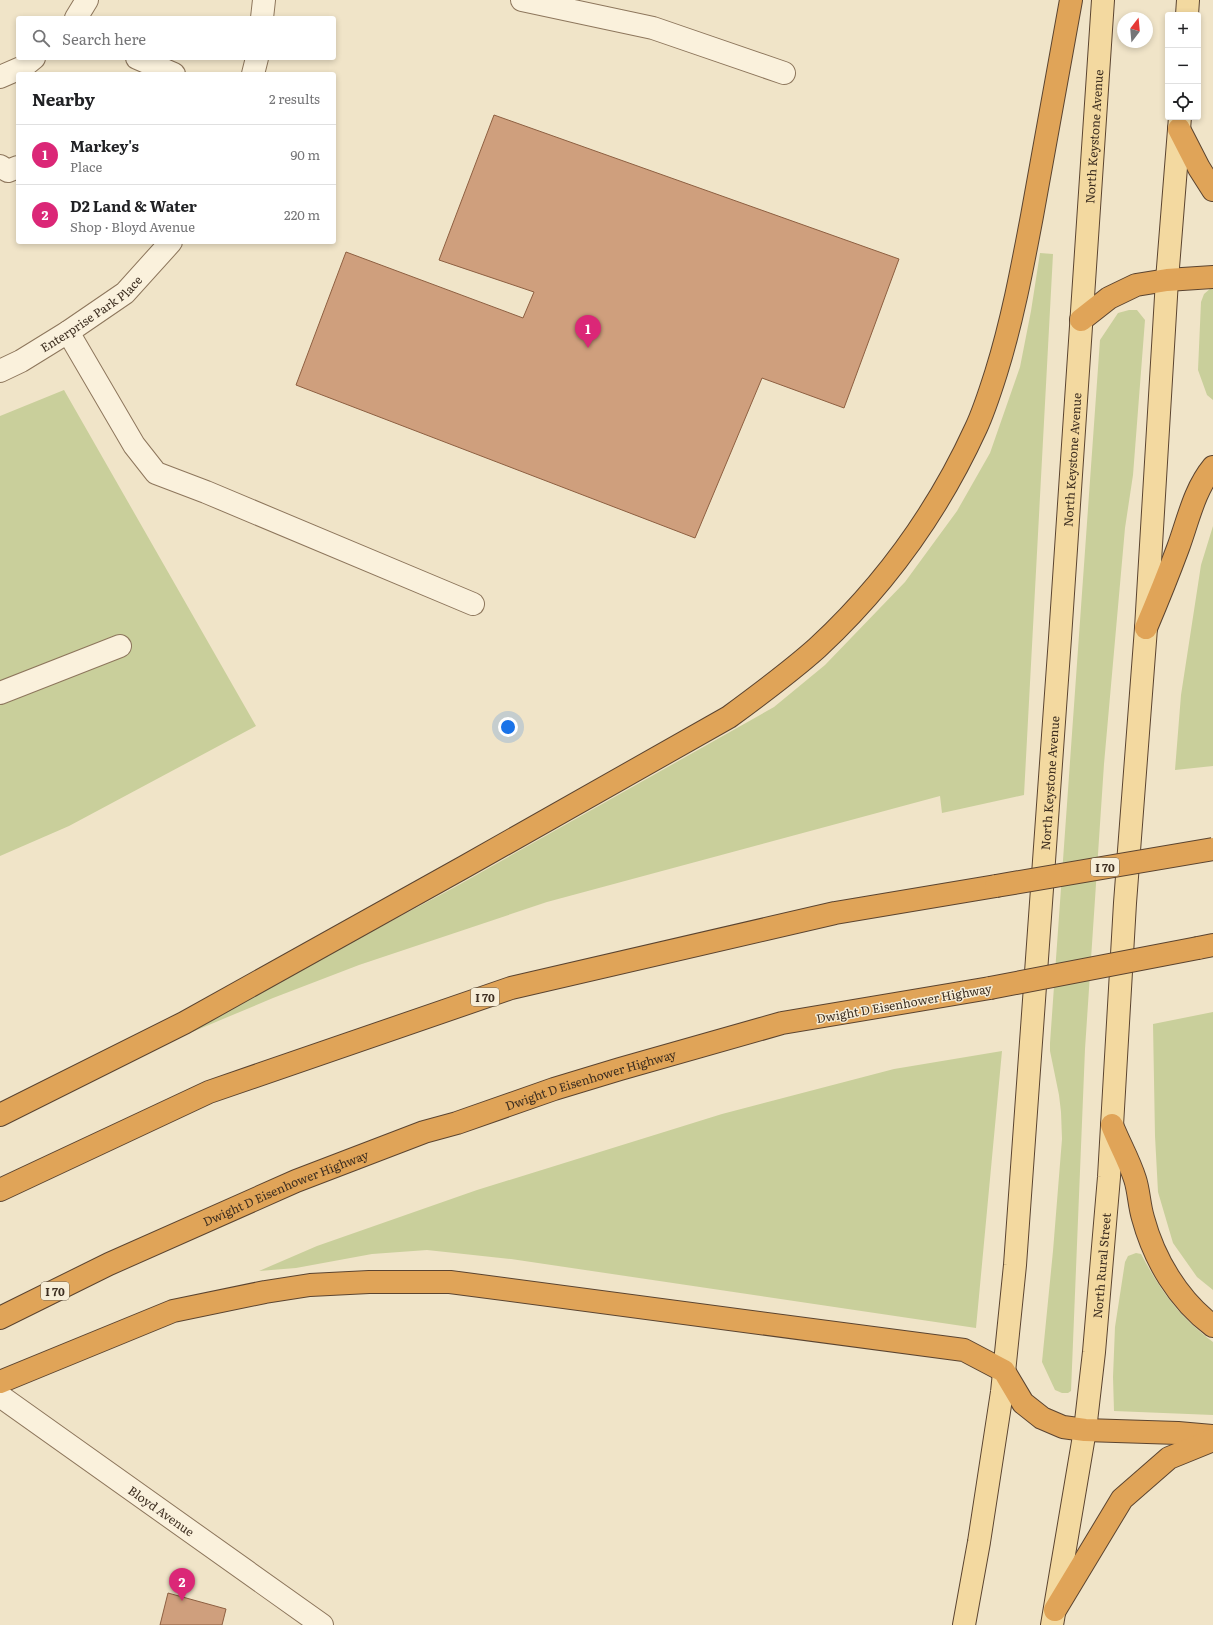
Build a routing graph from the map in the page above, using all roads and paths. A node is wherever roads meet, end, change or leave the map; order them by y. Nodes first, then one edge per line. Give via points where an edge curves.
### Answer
1 (87, 0) edge
2 (264, 0) edge
3 (522, 0) edge
4 (1071, 0) edge
5 (1103, 0) edge
6 (1188, 0) edge
7 (1187, 12) edge
8 (77, 16) edge
9 (262, 16) edge
10 (32, 60) edge
11 (256, 60) edge
12 (140, 65) edge
13 (166, 72) edge
14 (254, 72) edge
15 (784, 73) dead end
16 (0, 77) edge
17 (1179, 123) edge
18 (0, 166) edge
19 (16, 168) edge
20 (1213, 190) edge
21 (169, 244) edge
22 (1213, 276) edge
23 (1167, 280) junction
24 (1081, 320) junction
25 (68, 332) junction
26 (0, 371) edge
27 (1213, 467) edge
28 (473, 604) dead end
29 (1146, 628) junction
30 (120, 646) dead end
31 (0, 692) edge
32 (1213, 849) edge
33 (1208, 948) edge
34 (0, 1114) edge
35 (1112, 1125) junction
36 (0, 1190) edge
37 (0, 1318) edge
38 (1213, 1326) edge
39 (1004, 1371) junction
40 (0, 1382) edge
41 (0, 1396) edge
42 (1085, 1430) junction
43 (1213, 1436) edge
44 (1213, 1440) edge
45 (1053, 1618) edge
46 (322, 1625) edge
47 (964, 1625) edge

1 - 8 street
2 - 9 street
3 - 15 street via 653,28
4 - 34 highway via 1020,283 990,391 977,426 935,506 917,534 856,609 817,648 769,689 729,717 184,1023
5 - 24 main road, North Keystone Avenue
6 - 7 main road
10 - 16 street via 23,67
11 - 14 street
12 - 13 street
17 - 20 highway via 1199,168
17 - 23 main road
18 - 19 street via 8,171
21 - 25 street, Enterprise Park Place via 125,293
22 - 23 highway
23 - 24 highway via 1136,285 1122,291
23 - 29 main road
24 - 39 main road, North Keystone Avenue via 1041,920 1015,1265
25 - 26 street, Enterprise Park Place
25 - 28 street via 134,445 156,473
27 - 29 highway via 1188,515 1178,548
29 - 35 main road, North Rural Street via 1125,903
30 - 31 street
32 - 36 highway, I 70, bridge via 835,913 511,988 209,1092
33 - 37 highway, Dwight D Eisenhower Highway / I 70, bridge via 782,1024 628,1066 424,1132 296,1181 109,1264
35 - 38 highway via 1135,1179 1142,1217 1152,1245 1175,1287 1191,1308
35 - 42 main road, North Rural Street via 1106,1217
39 - 40 highway via 964,1350 450,1282 369,1282 310,1285 174,1311
39 - 42 highway via 1023,1403 1042,1418 1063,1427
39 - 47 main road
41 - 46 street, Bloyd Avenue
42 - 43 highway
42 - 45 main road, North Rural Street
44 - 45 highway via 1169,1458 1122,1499

